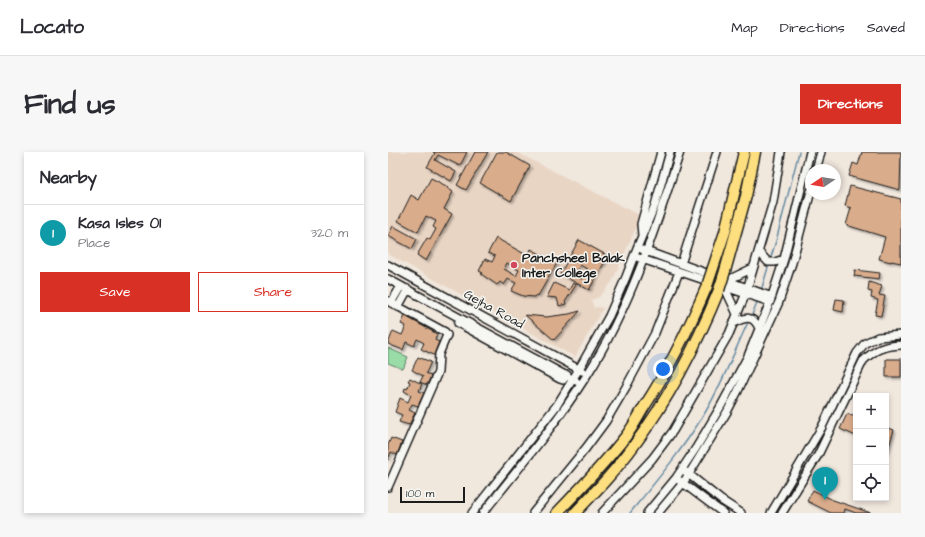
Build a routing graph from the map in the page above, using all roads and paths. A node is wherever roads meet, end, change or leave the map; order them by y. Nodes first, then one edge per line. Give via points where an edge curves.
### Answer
1 (661, 152) edge
2 (670, 152) edge
3 (680, 152) edge
4 (717, 152) edge
5 (744, 152) edge
6 (755, 152) edge
7 (781, 152) edge
8 (810, 152) edge
9 (821, 152) edge
10 (818, 164) edge
11 (809, 200) edge
12 (642, 235) junction
13 (637, 248) junction
14 (646, 251) junction
15 (759, 252) junction
16 (633, 256) junction
17 (784, 259) junction
18 (642, 260) junction
19 (681, 264) junction
20 (388, 265) edge
21 (754, 268) junction
22 (679, 272) junction
23 (388, 279) edge
24 (724, 282) junction
25 (399, 288) junction
26 (746, 290) junction
27 (406, 292) junction
28 (771, 300) junction
29 (392, 303) edge
30 (738, 314) junction
31 (734, 323) junction
32 (759, 328) junction
33 (901, 335) edge
34 (901, 345) edge
35 (579, 370) junction
36 (588, 374) junction
37 (570, 377) junction
38 (582, 384) junction
39 (805, 456) junction
40 (814, 462) junction
41 (682, 469) junction
42 (688, 474) junction
43 (676, 478) junction
44 (683, 483) junction
45 (388, 487) edge
46 (472, 513) edge
47 (483, 513) edge
48 (533, 513) edge
49 (557, 513) edge
50 (575, 513) edge
51 (602, 513) edge
52 (647, 513) edge
53 (658, 513) edge
54 (723, 513) edge
55 (741, 513) edge
56 (771, 513) edge
57 (782, 513) edge

1 - 12 street via 640,224
2 - 12 street via 655,205
3 - 14 street
4 - 19 street
5 - 49 highway, bridge via 725,232 707,286 677,354 627,435
6 - 24 highway
7 - 15 street via 773,202
8 - 17 street
9 - 10 street
11 - 42 street via 780,302 727,412
12 - 13 street
13 - 14 street
13 - 16 street
14 - 18 street
14 - 19 street
15 - 17 street via 768,262
15 - 21 street
16 - 18 street
16 - 35 street via 609,316
17 - 28 street
18 - 22 street
18 - 36 street via 619,318
19 - 24 street
20 - 35 street, Gejha Road
21 - 24 street
21 - 26 street
22 - 24 street
22 - 48 street via 656,333 606,421
23 - 25 street, Gejha Road
24 - 26 street
24 - 30 street
24 - 50 highway via 664,400 635,444
25 - 27 street, Gejha Road
25 - 29 street
26 - 28 street
26 - 30 street
27 - 29 street
27 - 37 street, Gejha Road
28 - 32 street
29 - 45 street via 447,335 439,354 438,372
30 - 31 street
31 - 32 street via 742,318 752,319
31 - 51 street via 673,431 652,459
32 - 41 street via 748,356 721,406
33 - 39 street via 878,337 866,343 857,353 822,427
34 - 40 street via 888,346 872,352 863,361
35 - 36 street, Gejha Road
35 - 37 street
36 - 38 street
37 - 38 street, Gejha Road
37 - 46 street via 557,405
38 - 47 street via 563,413
39 - 40 street
39 - 56 street
40 - 57 street
41 - 42 street
41 - 43 street
42 - 44 street
42 - 55 street
43 - 44 street
43 - 52 street
44 - 53 street
44 - 54 street

